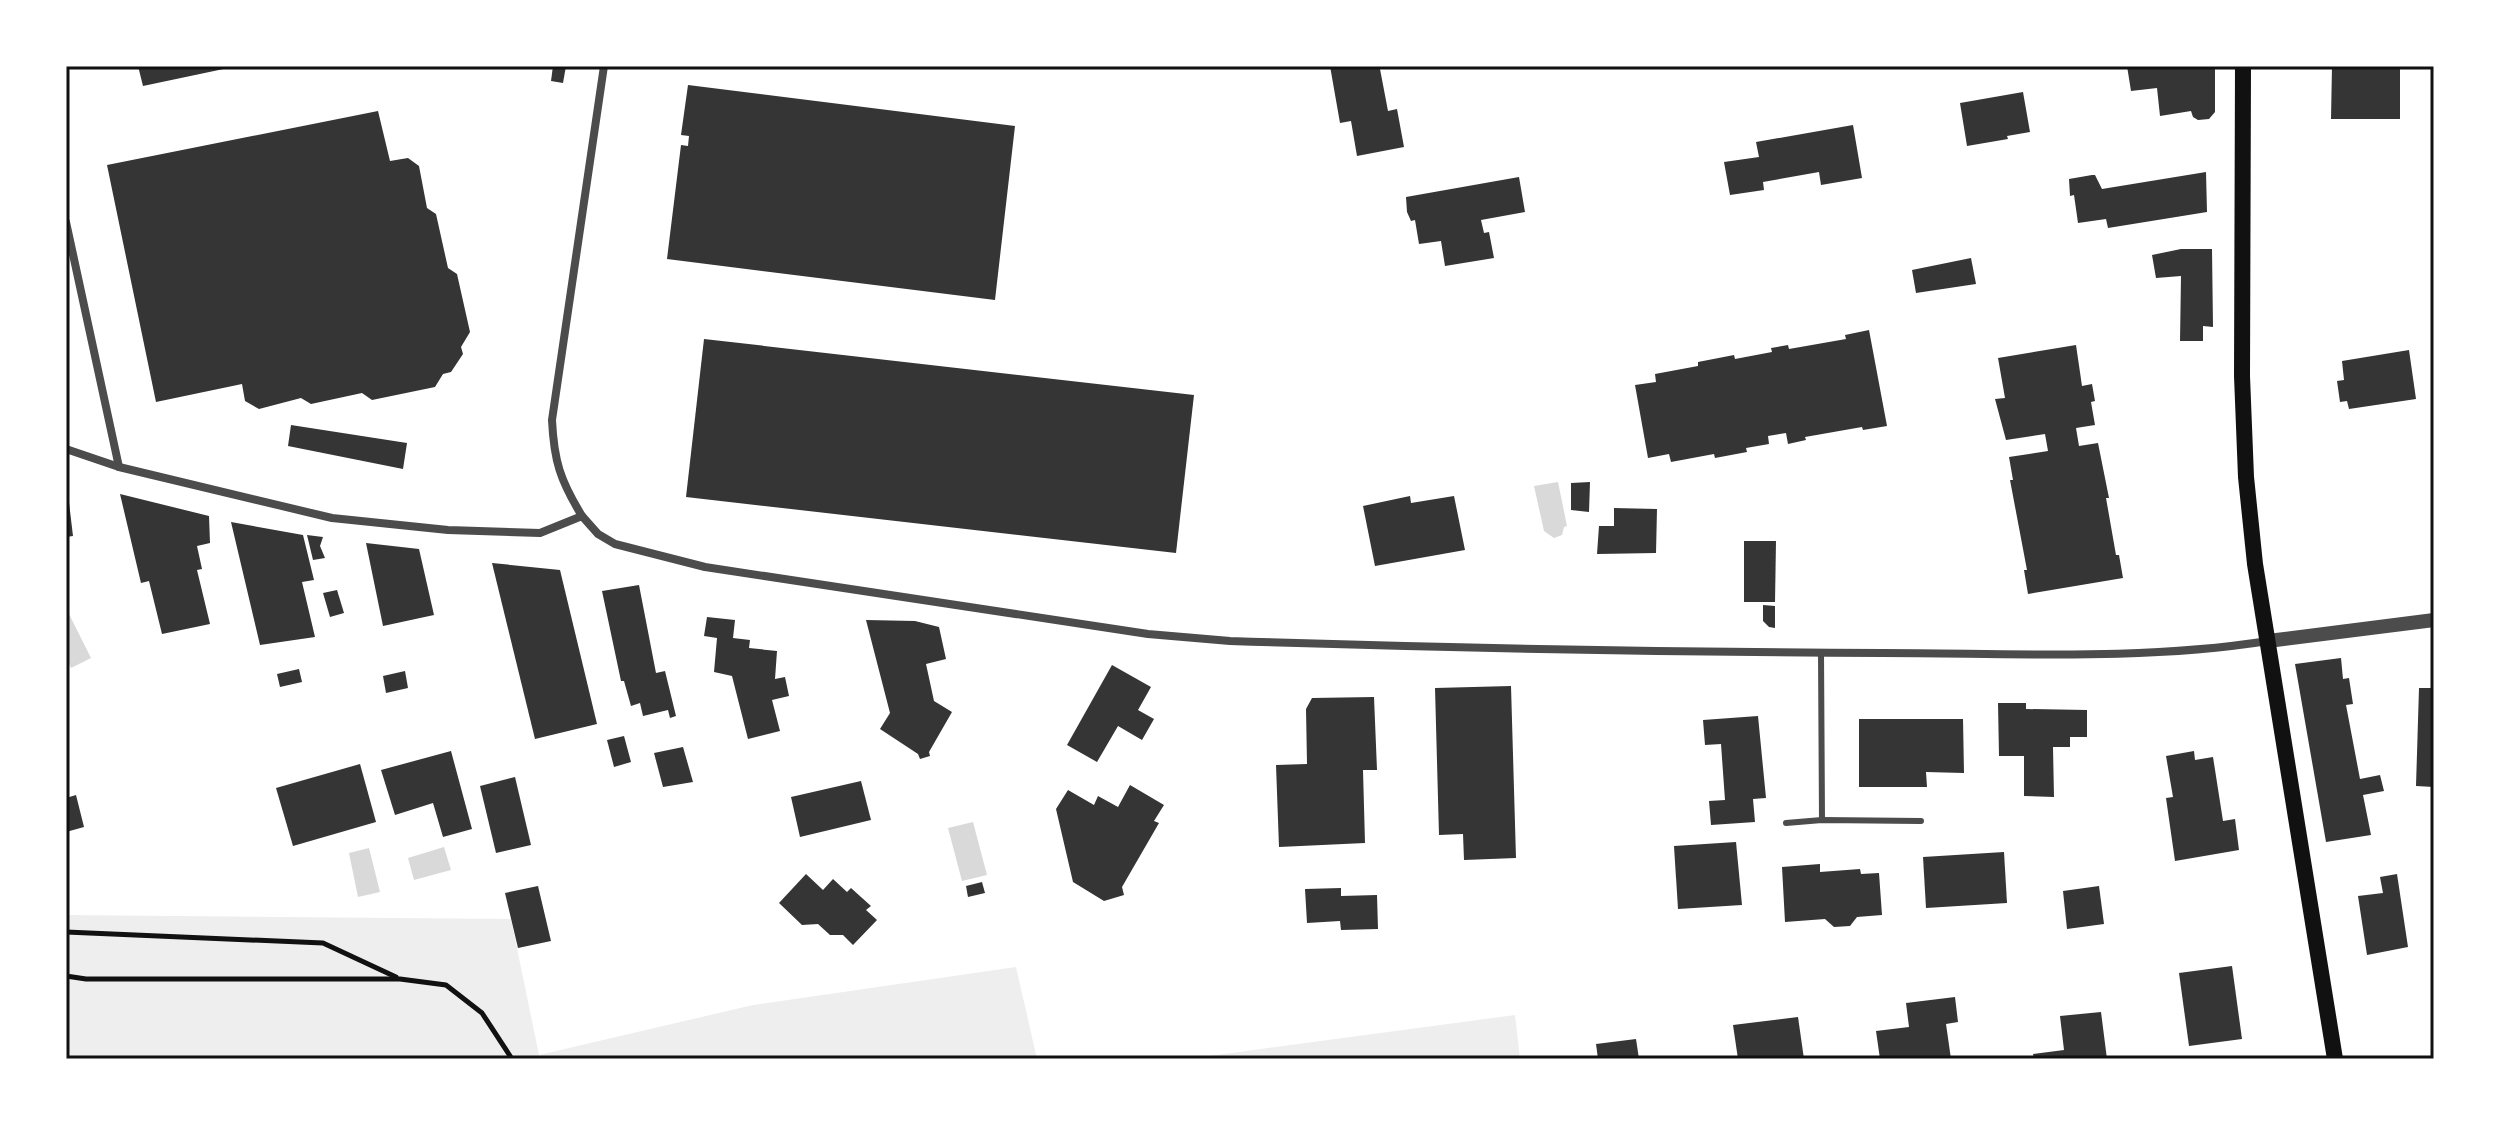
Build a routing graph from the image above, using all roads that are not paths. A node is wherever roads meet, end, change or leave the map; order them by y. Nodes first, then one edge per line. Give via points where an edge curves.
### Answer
1 (604, 66) edge
2 (2243, 66) edge
3 (66, 222) edge
4 (66, 449) edge
5 (119, 467) junction
6 (582, 516) junction
7 (2434, 620) edge
8 (2268, 641) junction
9 (1821, 652) junction
10 (1822, 820) junction
11 (1921, 821) dead end
12 (1786, 823) dead end
13 (2335, 1059) edge

1 - 6 street via 552,420 554,456
2 - 8 main road via 2243,420 2255,564
3 - 5 street
4 - 5 street
5 - 6 street via 332,518 540,533
6 - 9 street via 615,544 705,567 1148,634 1464,648
7 - 8 street
8 - 9 street via 2144,654
8 - 13 main road
9 - 10 lane
10 - 11 lane
10 - 12 lane

